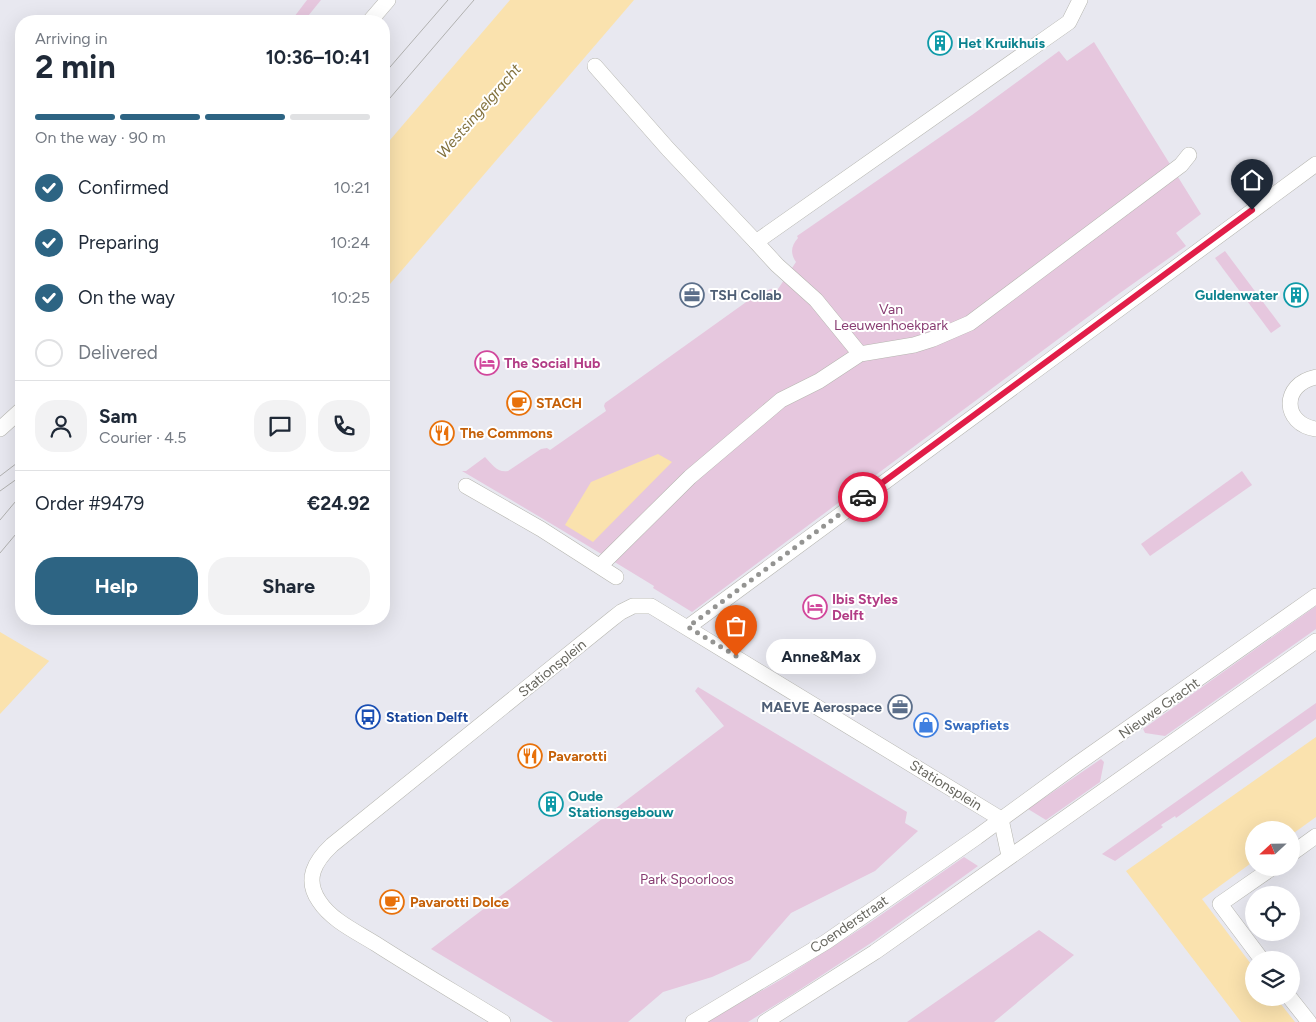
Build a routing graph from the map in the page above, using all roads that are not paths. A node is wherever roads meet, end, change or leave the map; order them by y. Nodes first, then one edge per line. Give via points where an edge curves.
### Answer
1 (388, 0) edge
2 (1080, 0) edge
3 (375, 15) edge
4 (595, 66) dead end
5 (1189, 155) dead end
6 (1316, 164) edge
7 (756, 242) junction
8 (860, 354) junction
9 (1316, 377) edge
10 (15, 415) edge
11 (0, 429) edge
12 (1316, 429) edge
13 (466, 486) dead end
14 (600, 566) junction
15 (616, 577) dead end
16 (1316, 596) edge
17 (688, 627) junction
18 (1316, 640) edge
19 (1001, 819) junction
20 (1316, 836) edge
21 (1300, 848) edge
22 (1009, 856) junction
23 (1260, 876) edge
24 (1255, 951) edge
25 (1296, 1006) edge
26 (502, 1022) edge
27 (693, 1022) edge
28 (765, 1022) edge
29 (1309, 1022) edge

1 - 3 street
2 - 7 street via 1069,22
4 - 7 street
5 - 8 street via 1181,165 970,323 914,345
6 - 17 street
7 - 8 street via 777,266 816,300
8 - 14 street via 819,381 781,400 690,477
9 - 12 street via 1296,386 1290,405 1299,422 1307,428
10 - 11 street
13 - 14 street
14 - 15 street
16 - 19 street, Nieuwe Gracht
17 - 19 street, Stationsplein
17 - 26 street, Stationsplein via 652,606 633,606 621,612 332,845 313,868 312,886 329,913
18 - 22 street
19 - 22 street
19 - 27 street, Coenderstraat via 826,942
20 - 21 street
22 - 28 street via 875,952
23 - 24 street via 1220,904
25 - 29 street

